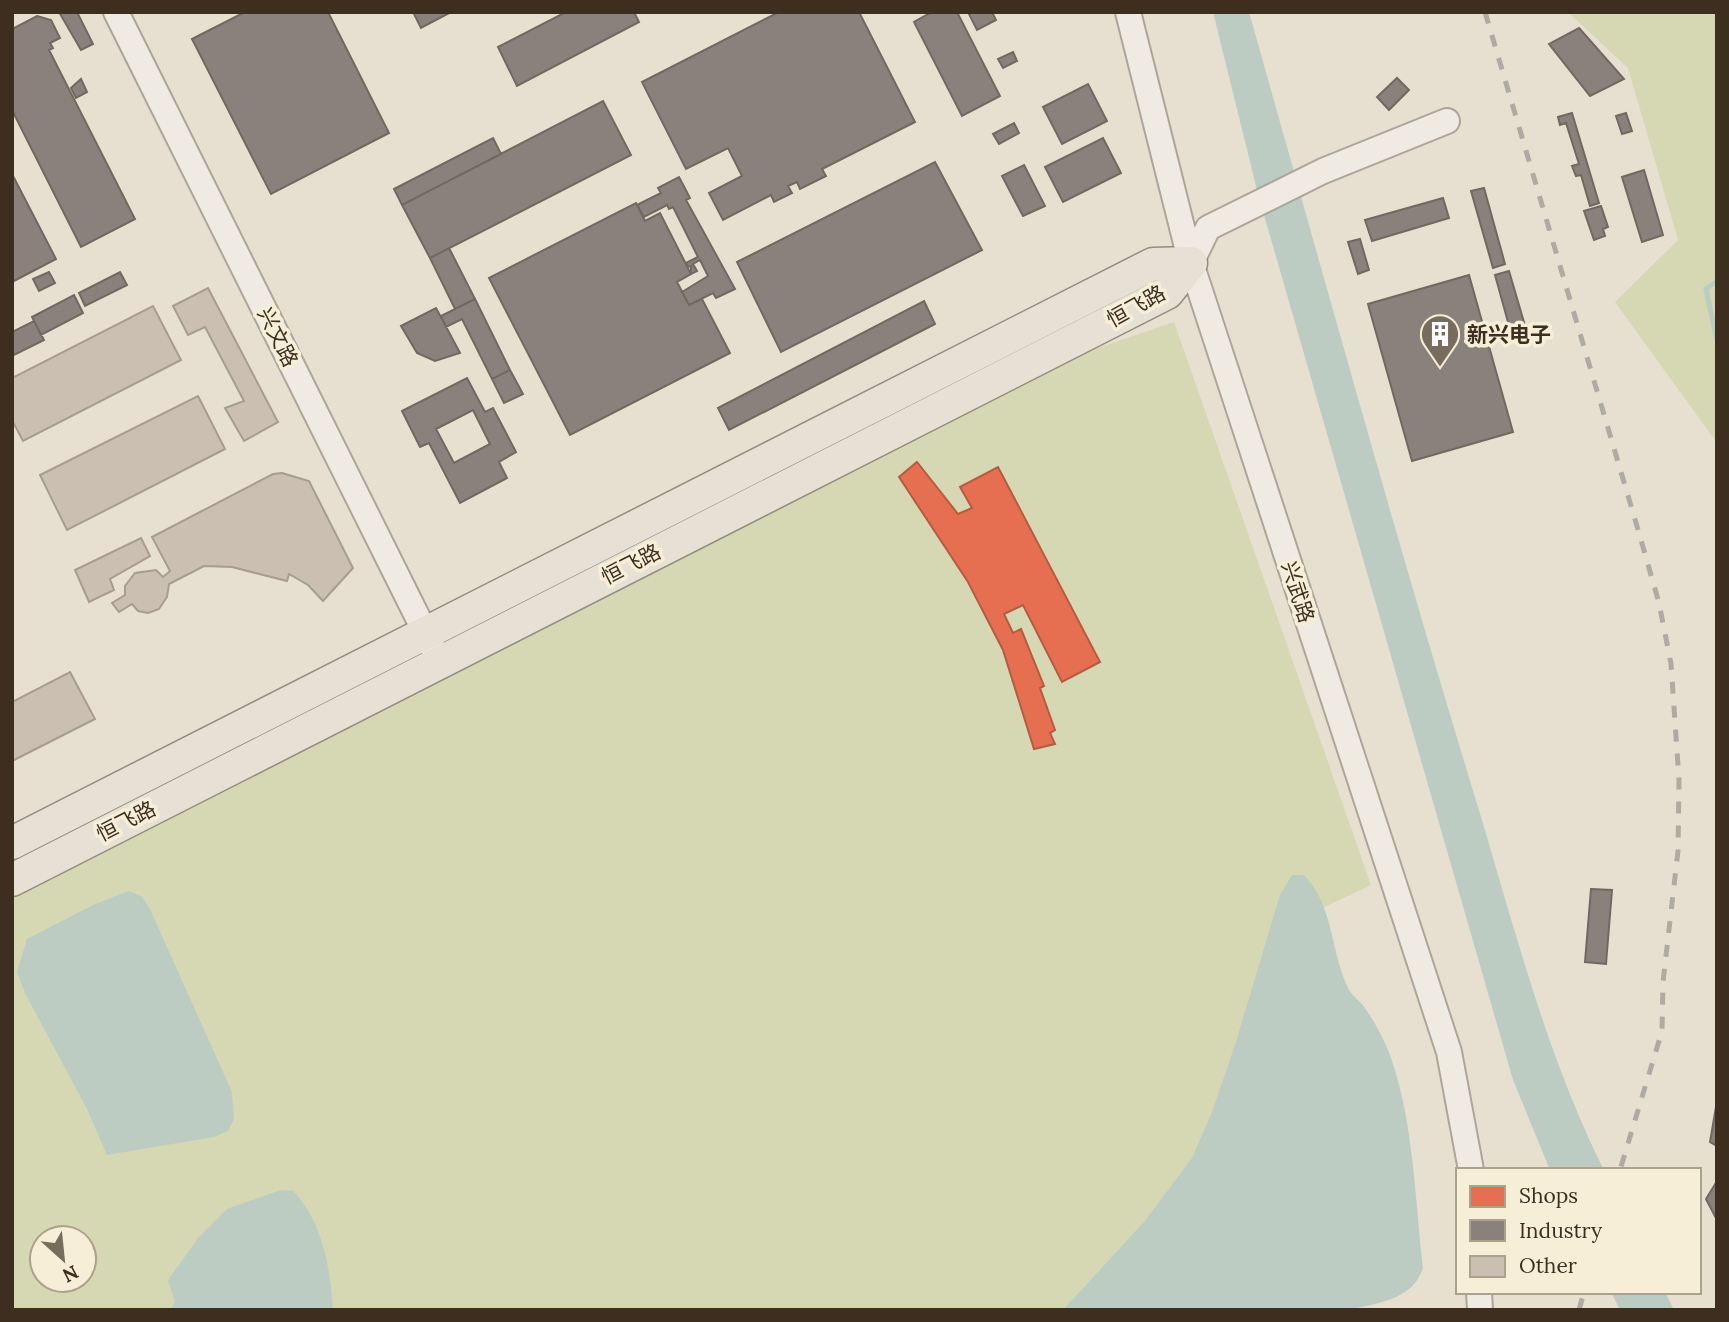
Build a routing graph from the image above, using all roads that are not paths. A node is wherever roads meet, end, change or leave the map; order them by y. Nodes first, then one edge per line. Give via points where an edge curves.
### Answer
1 (116, 12) edge
2 (1128, 12) edge
3 (1447, 121) dead end
4 (1191, 263) junction
5 (426, 632) junction
6 (439, 661) junction
7 (12, 843) edge
8 (12, 880) edge
9 (1471, 1168) edge

1 - 5 street, 兴文路
2 - 4 street, 兴武路
3 - 4 street via 1323,171 1208,228
4 - 5 main road, 恒飞路 via 1153,264
4 - 6 main road, 恒飞路 via 1167,293
4 - 9 street, 兴武路 via 1449,1052
5 - 6 street, 兴文路
5 - 7 main road, 恒飞路
6 - 8 main road, 恒飞路

